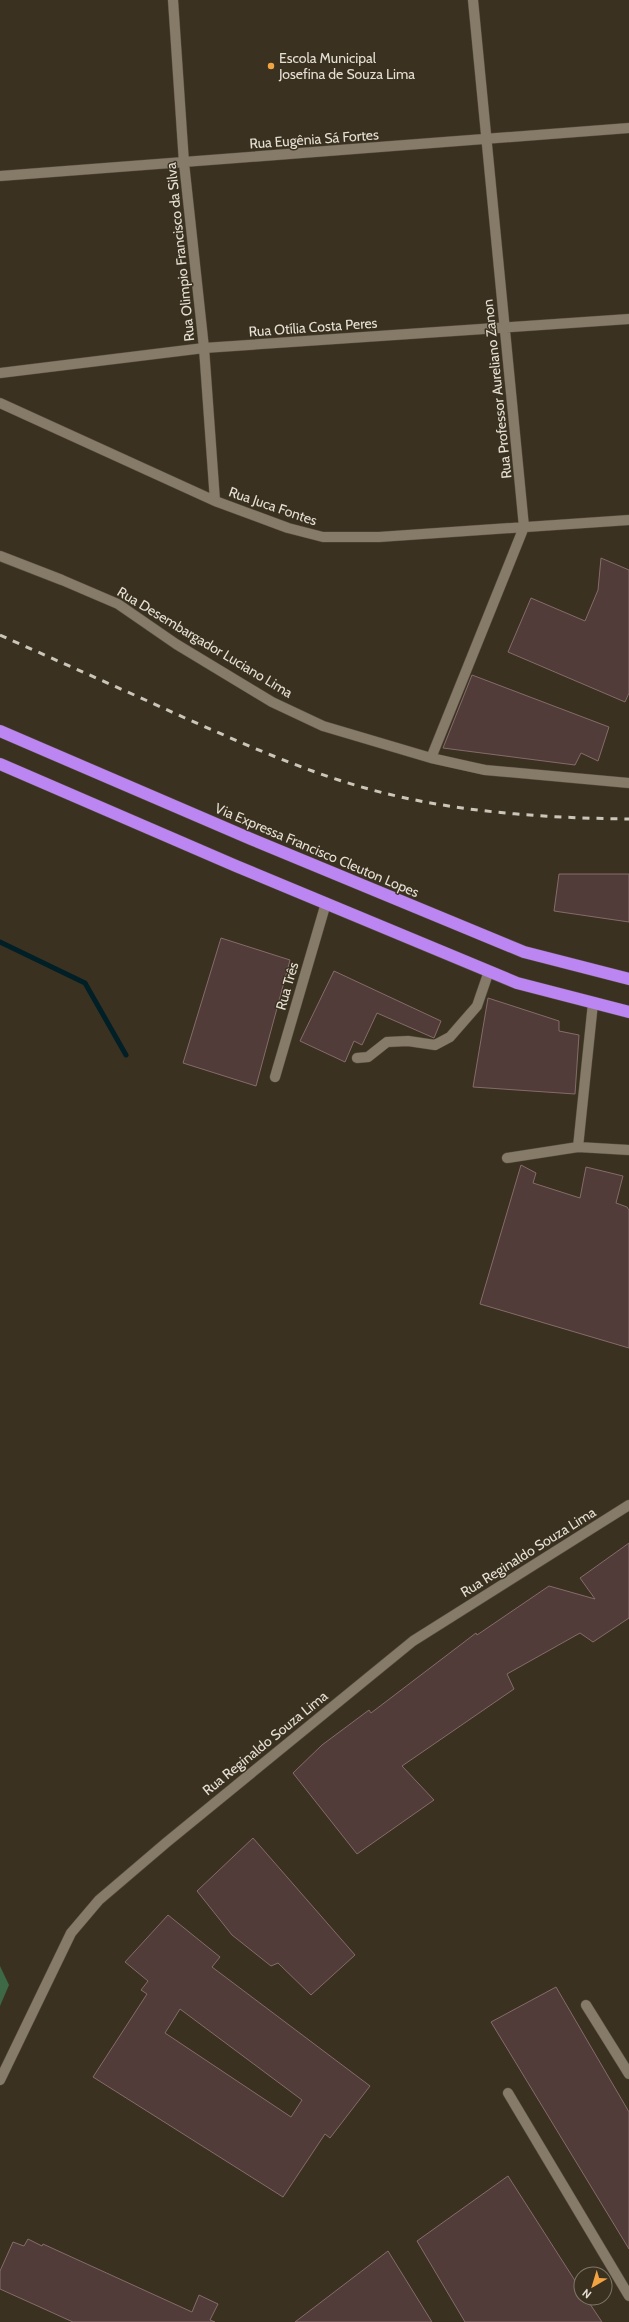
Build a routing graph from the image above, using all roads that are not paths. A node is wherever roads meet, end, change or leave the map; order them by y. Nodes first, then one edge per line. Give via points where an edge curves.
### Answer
1 (173, 0) edge
2 (473, 0) edge
3 (629, 128) edge
4 (486, 140) junction
5 (184, 163) junction
6 (0, 176) edge
7 (629, 319) edge
8 (505, 327) junction
9 (204, 348) junction
10 (0, 373) edge
11 (0, 403) edge
12 (215, 501) junction
13 (629, 520) edge
14 (524, 527) junction
15 (2, 557) edge
16 (0, 731) edge
17 (431, 758) junction
18 (0, 764) edge
19 (629, 783) edge
20 (326, 902) junction
21 (488, 971) junction
22 (629, 980) edge
23 (593, 1003) junction
24 (629, 1012) edge
25 (357, 1058) dead end
26 (275, 1077) dead end
27 (578, 1146) junction
28 (629, 1150) edge
29 (507, 1158) dead end
30 (629, 1505) edge
31 (586, 2005) dead end
32 (629, 2074) edge
33 (0, 2080) edge
34 (508, 2093) dead end
35 (629, 2296) edge

1 - 5 street, Rua Olimpio Francisco da Silva
2 - 4 street, Rua Professor Aureliano Zanon
3 - 4 street, Rua Eugênia Sá Fortes
4 - 5 street, Rua Eugênia Sá Fortes
4 - 8 street, Rua Professor Aureliano Zanon
5 - 6 street, Rua Eugênia Sá Fortes
5 - 9 street, Rua Olimpio Francisco da Silva
7 - 8 street, Rua Otília Costa Peres
8 - 9 street, Rua Otília Costa Peres
8 - 14 street, Rua Professor Aureliano Zanon
9 - 10 street, Rua Otília Costa Peres
9 - 12 street, Rua Olimpio Francisco da Silva
11 - 12 street, Rua Juca Fontes
12 - 14 street, Rua Juca Fontes via 288,528 323,537 378,537
13 - 14 street, Rua Juca Fontes
14 - 17 street, Rua Professor Aureliano Zanon
15 - 17 street, Rua Desembargador Luciano Lima via 118,604 176,644 272,702 323,726
16 - 22 highway, Via Expressa Francisco Cleuton Lopes via 251,840 524,952
17 - 19 street, Rua Desembargador Luciano Lima via 485,770
18 - 20 highway
20 - 21 highway
20 - 26 street, Rua Três
21 - 23 highway via 517,983
21 - 25 street via 477,1006 450,1038 435,1045 408,1041 387,1042 368,1057
23 - 24 highway
23 - 27 street
27 - 28 street
27 - 29 street
30 - 33 street, Rua Reginaldo Souza Lima via 413,1641 99,1900 71,1933
31 - 32 street
34 - 35 street

